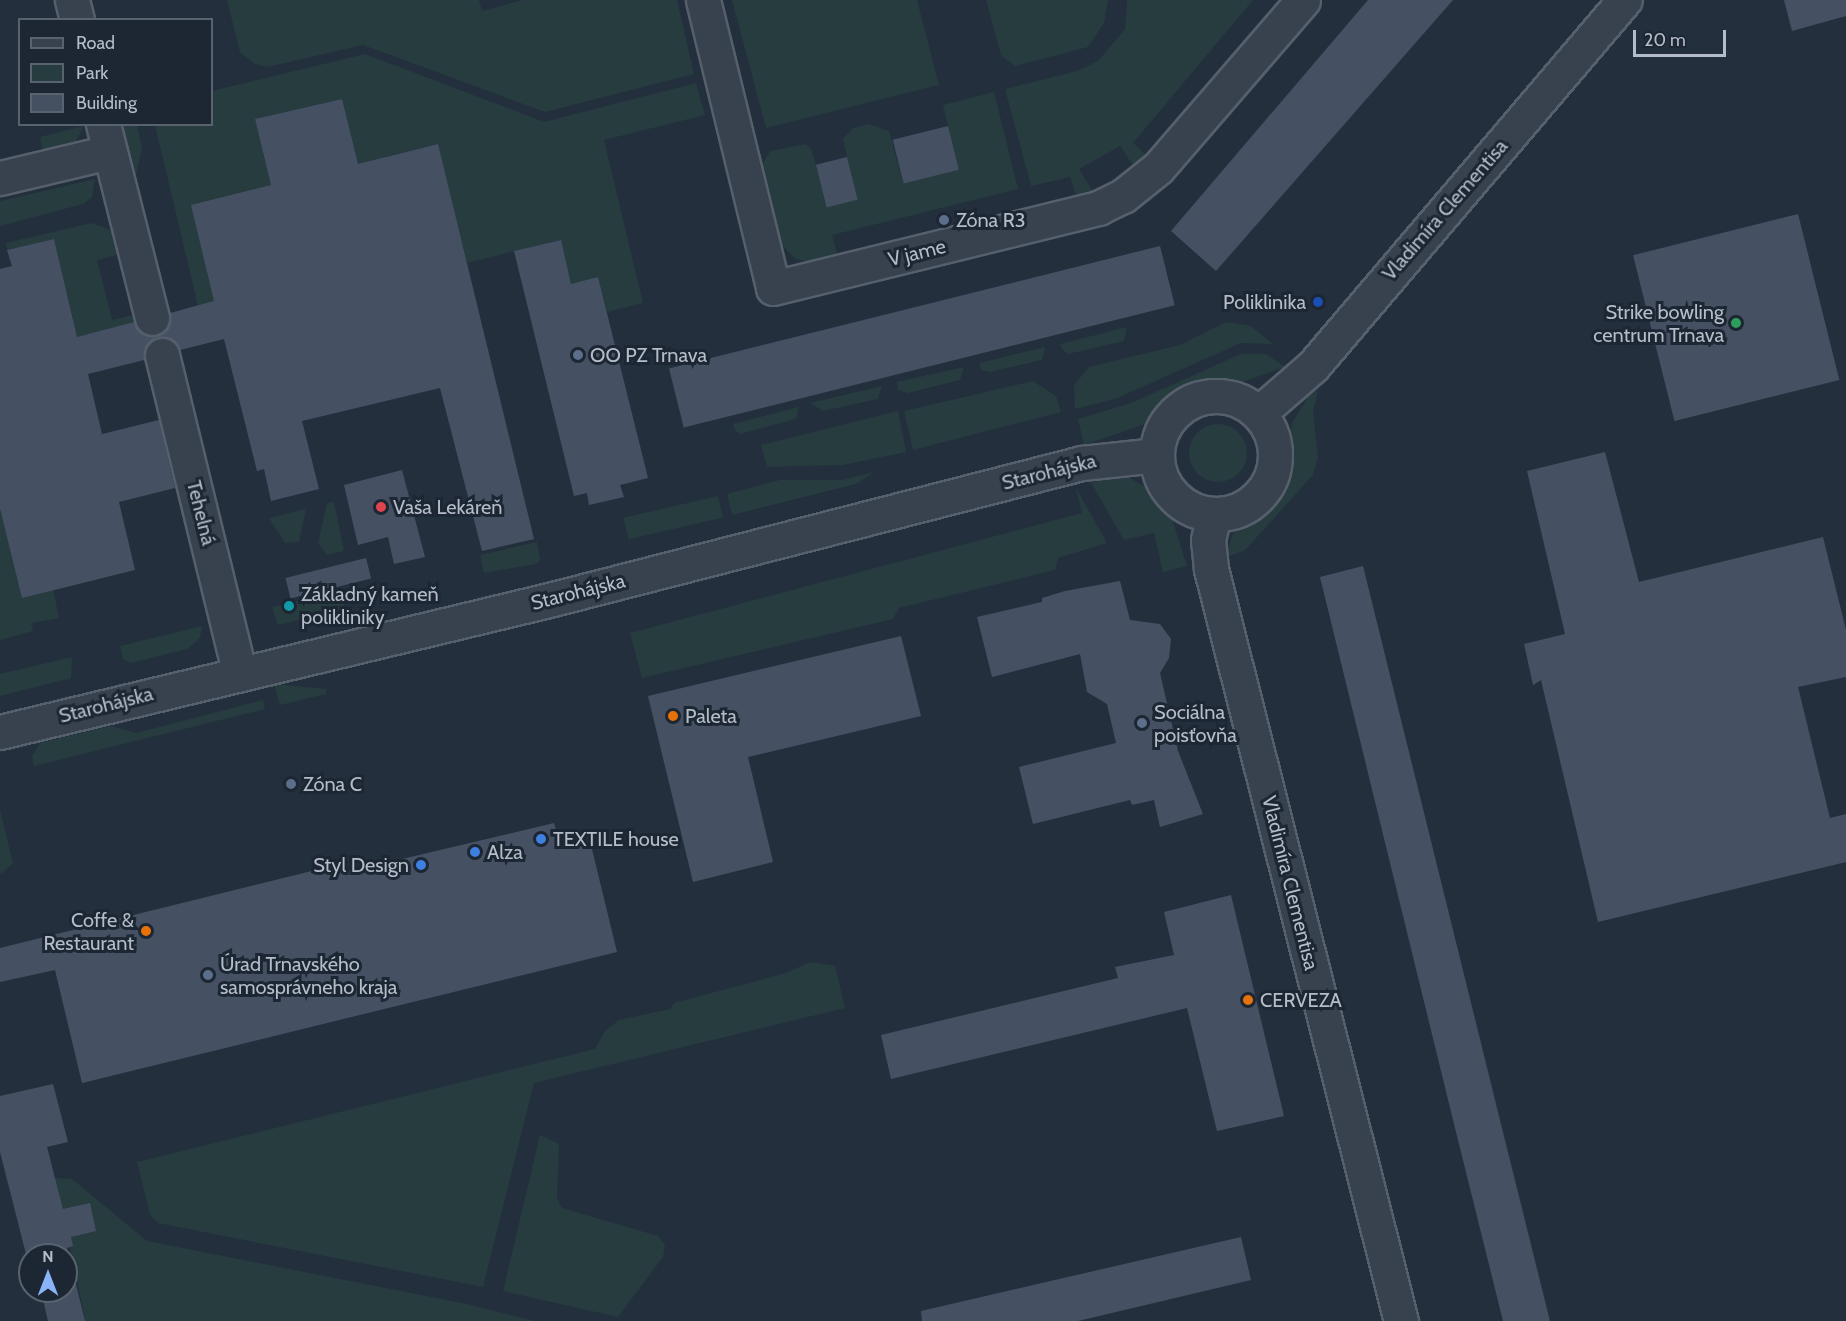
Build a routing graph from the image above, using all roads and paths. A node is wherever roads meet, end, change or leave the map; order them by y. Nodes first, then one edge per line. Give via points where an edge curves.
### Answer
1 (72, 0) edge
2 (703, 0) edge
3 (1303, 0) edge
4 (1625, 0) edge
5 (76, 18) edge
6 (106, 138) edge
7 (0, 178) edge
8 (152, 318) dead end
9 (162, 355) dead end
10 (1259, 413) junction
11 (1157, 455) junction
12 (1214, 514) junction
13 (239, 671) junction
14 (0, 732) edge
15 (1401, 1321) edge

1 - 5 street
2 - 3 street, V jame via 774,288 1098,208 1123,196 1158,168
4 - 10 street, Vladimíra Clementisa via 1313,366
6 - 7 street
6 - 8 street
9 - 13 street, Tehelná
10 - 11 street via 1229,397 1194,400 1167,422
10 - 12 street via 1274,442 1275,464 1268,484 1245,506
11 - 12 street via 1161,476 1173,496 1191,508
11 - 13 street, Starohájska via 1082,463 549,600
12 - 15 street, Vladimíra Clementisa via 1208,540 1211,569
13 - 14 street, Starohájska

